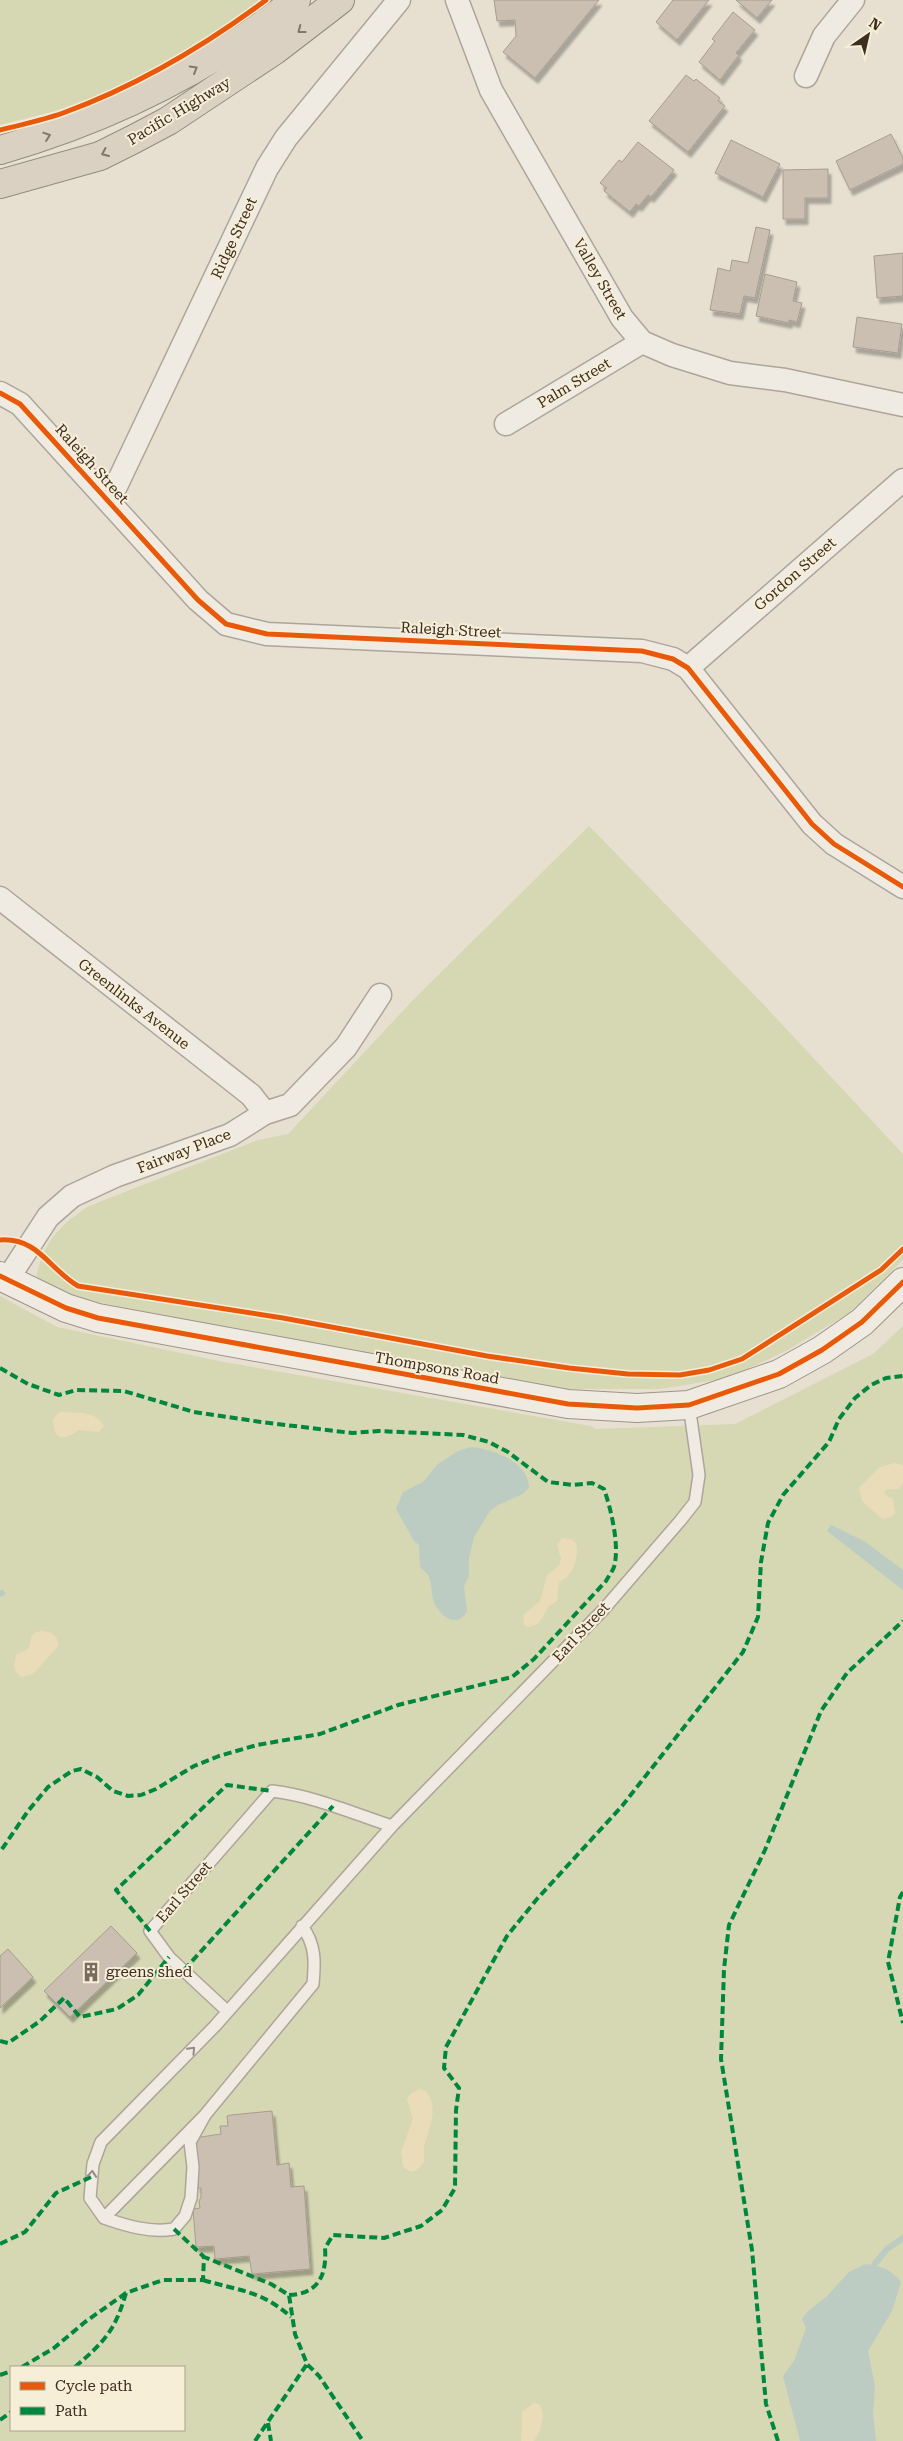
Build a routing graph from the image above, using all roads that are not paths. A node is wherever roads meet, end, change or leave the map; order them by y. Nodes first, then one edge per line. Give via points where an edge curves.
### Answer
1 (296, 0) edge
2 (340, 0) edge
3 (399, 0) edge
4 (457, 0) edge
5 (853, 0) edge
6 (806, 76) dead end
7 (0, 150) edge
8 (0, 184) edge
9 (642, 342) junction
10 (0, 393) edge
11 (903, 405) edge
12 (506, 424) dead end
13 (903, 480) edge
14 (109, 501) junction
15 (688, 668) junction
16 (903, 887) edge
17 (0, 898) edge
18 (380, 995) dead end
19 (265, 1113) junction
20 (4, 1278) edge
21 (903, 1282) edge
22 (689, 1405) junction
23 (392, 1826) junction
24 (302, 1926) junction
25 (227, 2011) junction
26 (205, 2115) junction
27 (104, 2218) junction

7 -> 1 highway, Pacific Highway via 48,136 148,95 228,49
2 -> 8 highway, Pacific Highway via 275,50 168,121 100,156
3 - 14 street, Ridge Street via 286,138 268,168
4 - 9 street, Valley Street via 492,90 622,318
5 - 6 street via 824,36
9 - 11 street, Valley Street via 730,373 785,380
9 - 12 street, Palm Street
10 - 14 street, Raleigh Street via 20,404
13 - 15 street, Gordon Street
14 - 15 street, Raleigh Street via 198,600 226,624 267,634 642,651 673,659
15 - 16 street, Raleigh Street via 812,824 834,844
17 - 19 street, Greenlinks Avenue via 252,1095
18 - 19 street, Fairway Place via 346,1047 290,1105
19 - 20 street, Fairway Place via 230,1135 115,1176 72,1196 48,1217
20 - 22 street, Thompsons Road via 66,1308 98,1318 188,1335 568,1404 637,1408
21 - 22 street, Thompsons Road via 862,1322 822,1350 779,1374
22 - 23 lane, Earl Street via 698,1475 695,1502 604,1609
23 - 24 lane, Earl Street
23 - 25 lane, Earl Street via 319,1800 272,1791 150,1931 170,1957
24 - 25 lane, Earl Street
24 - 26 lane via 310,1937 316,1957 313,1984
27 -> 25 lane via 90,2198 93,2164 101,2142
26 - 27 lane
26 - 27 lane via 190,2142 193,2167 191,2198 185,2216 174,2229 160,2231

